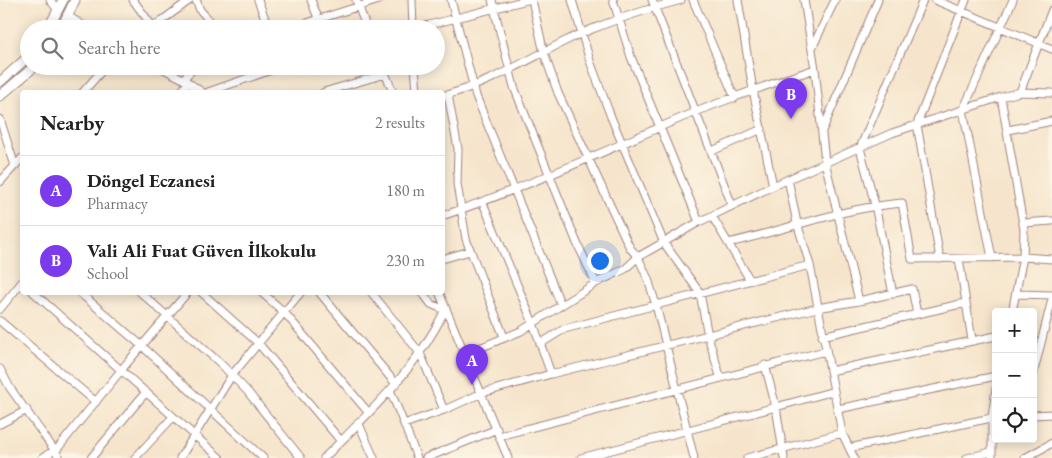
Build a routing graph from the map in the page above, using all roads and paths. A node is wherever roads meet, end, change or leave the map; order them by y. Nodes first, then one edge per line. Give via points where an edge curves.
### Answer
1 (50, 0) edge
2 (62, 0) edge
3 (75, 0) edge
4 (133, 0) edge
5 (190, 0) edge
6 (196, 0) edge
7 (258, 0) edge
8 (311, 0) edge
9 (379, 0) edge
10 (412, 0) edge
11 (451, 0) edge
12 (492, 0) edge
13 (527, 0) edge
14 (532, 0) edge
15 (572, 0) edge
16 (613, 0) edge
17 (680, 0) edge
18 (692, 0) edge
19 (738, 0) edge
20 (804, 0) edge
21 (835, 0) edge
22 (878, 0) edge
23 (923, 0) edge
24 (935, 0) edge
25 (966, 0) edge
26 (1013, 0) edge
27 (358, 3) edge
28 (653, 3) edge
29 (494, 9) junction
30 (58, 10) junction
31 (1052, 10) edge
32 (961, 11) junction
33 (68, 16) junction
34 (318, 18) junction
35 (456, 18) junction
36 (53, 20) edge
37 (66, 20) edge
38 (74, 20) edge
39 (147, 20) edge
40 (163, 20) edge
41 (209, 20) edge
42 (266, 20) edge
43 (313, 20) edge
44 (364, 20) edge
45 (413, 20) edge
46 (618, 20) junction
47 (445, 21) edge
48 (1001, 28) junction
49 (582, 34) junction
50 (1038, 43) junction
51 (812, 48) junction
52 (1052, 49) edge
53 (544, 53) junction
54 (20, 64) edge
55 (510, 69) junction
56 (815, 69) junction
57 (24, 75) edge
58 (98, 75) edge
59 (175, 75) edge
60 (189, 75) edge
61 (257, 75) edge
62 (383, 75) edge
63 (386, 75) edge
64 (416, 75) edge
65 (185, 80) junction
66 (0, 81) edge
67 (474, 86) junction
68 (85, 90) edge
69 (182, 90) edge
70 (199, 90) edge
71 (214, 90) edge
72 (331, 90) edge
73 (392, 90) edge
74 (417, 90) edge
75 (753, 90) junction
76 (1020, 92) junction
77 (1052, 93) edge
78 (445, 95) edge
79 (0, 96) edge
80 (735, 98) junction
81 (1001, 98) junction
82 (963, 110) junction
83 (696, 113) junction
84 (0, 119) edge
85 (1052, 121) edge
86 (917, 124) junction
87 (659, 127) junction
88 (762, 128) junction
89 (823, 129) junction
90 (1008, 130) junction
91 (622, 145) junction
92 (860, 148) junction
93 (712, 151) junction
94 (588, 158) junction
95 (20, 160) edge
96 (825, 162) junction
97 (15, 166) junction
98 (549, 175) junction
99 (788, 179) junction
100 (0, 182) edge
101 (773, 186) junction
102 (514, 190) junction
103 (483, 203) junction
104 (732, 205) junction
105 (875, 206) junction
106 (461, 210) junction
107 (445, 215) edge
108 (838, 215) junction
109 (712, 216) junction
110 (1052, 221) edge
111 (699, 222) junction
112 (797, 223) junction
113 (1023, 223) junction
114 (664, 243) junction
115 (728, 243) junction
116 (470, 251) junction
117 (638, 257) junction
118 (1023, 257) junction
119 (445, 258) edge
120 (992, 258) junction
121 (940, 259) junction
122 (959, 259) junction
123 (1052, 259) edge
124 (810, 265) junction
125 (750, 280) junction
126 (596, 283) junction
127 (20, 285) edge
128 (700, 293) junction
129 (893, 294) junction
130 (1016, 294) junction
131 (35, 295) edge
132 (82, 295) edge
133 (143, 295) edge
134 (186, 295) edge
135 (204, 295) edge
136 (264, 295) edge
137 (298, 295) edge
138 (322, 295) edge
139 (373, 295) edge
140 (424, 295) edge
141 (439, 295) edge
142 (1052, 297) edge
143 (859, 301) junction
144 (965, 302) junction
145 (561, 305) junction
146 (656, 305) junction
147 (817, 308) junction
148 (1013, 308) edge
149 (0, 309) edge
150 (445, 310) junction
151 (284, 312) junction
152 (917, 314) junction
153 (167, 318) junction
154 (0, 321) edge
155 (533, 322) junction
156 (708, 336) junction
157 (822, 336) junction
158 (992, 337) edge
159 (504, 338) junction
160 (972, 340) junction
161 (258, 343) junction
162 (540, 344) junction
163 (142, 346) junction
164 (665, 347) junction
165 (825, 351) junction
166 (420, 353) junction
167 (465, 354) junction
168 (1037, 359) edge
169 (765, 365) junction
170 (0, 368) edge
171 (121, 370) junction
172 (830, 371) junction
173 (550, 374) junction
174 (232, 375) junction
175 (720, 376) junction
176 (992, 377) edge
177 (4, 384) edge
178 (393, 387) junction
179 (677, 390) junction
180 (834, 391) junction
181 (146, 392) junction
182 (482, 393) junction
183 (96, 402) junction
184 (776, 407) junction
185 (210, 409) junction
186 (838, 409) junction
187 (27, 410) junction
188 (444, 410) junction
189 (368, 412) junction
190 (1052, 414) edge
191 (1037, 415) edge
192 (173, 416) junction
193 (992, 417) edge
194 (358, 422) junction
195 (0, 424) edge
196 (404, 424) junction
197 (687, 430) junction
198 (498, 432) junction
199 (842, 433) junction
200 (194, 435) junction
201 (341, 441) junction
202 (1052, 443) edge
203 (782, 447) junction
204 (849, 448) junction
205 (56, 449) junction
206 (992, 455) edge
207 (137, 457) edge
208 (327, 457) edge
209 (42, 458) edge
210 (60, 458) edge
211 (92, 458) edge
212 (180, 458) edge
213 (220, 458) edge
214 (263, 458) edge
215 (301, 458) edge
216 (374, 458) edge
217 (417, 458) edge
218 (426, 458) edge
219 (508, 458) edge
220 (581, 458) edge
221 (694, 458) edge
222 (747, 458) edge
223 (784, 458) edge
224 (854, 458) edge
225 (966, 458) edge
226 (1026, 458) edge

1 - 30 street
2 - 30 main road
3 - 33 main road
4 - 39 street
5 - 40 street
6 - 41 street
7 - 42 street
8 - 34 street
9 - 27 street
10 - 45 street
11 - 35 street
12 - 29 street
13 - 29 street
14 - 53 street
15 - 49 street
16 - 46 street
17 - 28 street
18 - 80 street
19 - 75 street
20 - 51 street
21 - 51 street
22 - 89 street
23 - 92 street
24 - 32 street
25 - 32 street
26 - 48 street
27 - 34 street
27 - 44 street
28 - 46 street
28 - 83 street
29 - 35 street
29 - 55 street
30 - 36 main road
31 - 50 street
32 - 48 street
32 - 86 street
33 - 37 main road
33 - 38 street
34 - 43 street
35 - 47 street
35 - 67 street
46 - 49 street
46 - 87 street
48 - 50 street
48 - 82 street
49 - 53 street
49 - 91 street
50 - 52 street
50 - 76 street
51 - 56 street
53 - 55 street
53 - 94 street via 558,93
54 - 66 main road
55 - 67 street
55 - 98 street
56 - 75 street
56 - 89 street
57 - 79 main road
58 - 68 street
59 - 65 street
60 - 65 street
61 - 71 street
62 - 72 street
63 - 73 street
64 - 74 street
65 - 69 street
65 - 70 street
67 - 78 street
67 - 102 street
75 - 80 street
75 - 88 street
76 - 77 street
76 - 81 street
78 - 106 street via 458,149
80 - 83 street
81 - 82 street
81 - 90 street
82 - 86 street
82 - 120 street
83 - 87 street
83 - 93 street
84 - 97 street
85 - 90 street
86 - 92 street
86 - 121 street
87 - 91 street
87 - 111 street
88 - 93 street
88 - 101 street
89 - 96 street
90 - 113 street
91 - 94 street
91 - 114 street
92 - 96 street
92 - 105 street
93 - 104 street
94 - 98 street
94 - 117 street via 630,248
95 - 97 street
96 - 99 street
96 - 108 street
97 - 100 street
98 - 102 street
98 - 126 street
99 - 101 street
99 - 112 street
101 - 104 street
102 - 103 street
102 - 145 street
103 - 106 street
103 - 155 street
104 - 109 street
105 - 108 street
105 - 121 street via 902,203 912,259
105 - 129 street
106 - 107 street
106 - 116 street
108 - 112 street
108 - 143 street
109 - 111 street
109 - 115 street
110 - 113 street
111 - 114 street
112 - 115 street
112 - 124 street
113 - 118 street
114 - 117 street
114 - 128 street
115 - 125 street
116 - 119 street
116 - 159 street
117 - 126 street via 625,269
117 - 146 street
118 - 120 street
118 - 123 street
118 - 130 street
120 - 122 street
121 - 122 street
122 - 144 street
124 - 125 street
124 - 147 street
125 - 128 street
126 - 145 street
127 - 149 street
128 - 146 street
128 - 156 street
129 - 143 street
129 - 152 street via 912,288
130 - 142 street
130 - 148 street
131 - 171 street
132 - 163 street
133 - 153 street
134 - 153 street
135 - 161 street
136 - 151 street
137 - 151 street
138 - 178 street
139 - 166 street
140 - 150 street via 431,304
141 - 150 street
142 - 168 street
143 - 147 street
144 - 152 street
144 - 160 street
145 - 155 street
146 - 162 street via 564,329
146 - 164 street
147 - 156 street
147 - 157 street
150 - 166 street
150 - 167 street
151 - 161 street
151 - 189 street
152 - 157 street
153 - 163 street
153 - 174 street
154 - 183 street
155 - 159 street
155 - 162 street
156 - 164 street
156 - 175 street
157 - 165 street
158 - 160 street
159 - 167 street
160 - 172 street
161 - 174 street
161 - 201 street
162 - 173 street
163 - 171 street
163 - 185 street
164 - 173 street
164 - 179 street
165 - 169 street
165 - 172 street
166 - 178 street
166 - 188 street
167 - 182 street
169 - 175 street
169 - 184 street
170 - 177 street
171 - 181 street
171 - 183 street
172 - 180 street
173 - 182 street
174 - 185 street
174 - 215 street
175 - 179 street
176 - 186 street
177 - 187 street
178 - 189 street
178 - 196 street
179 - 197 street
179 - 198 street
180 - 184 street
180 - 186 street
181 - 192 street
181 - 211 street
182 - 188 street
182 - 198 street
183 - 205 street
184 - 197 street
184 - 203 street
185 - 200 street
185 - 214 street
186 - 199 street
187 - 195 street
187 - 205 street
188 - 196 street
189 - 194 street
190 - 191 street
192 - 200 street
192 - 207 street
193 - 204 street
194 - 201 street
194 - 216 street
196 - 217 street
197 - 220 street
197 - 221 street
198 - 218 street
198 - 219 street
199 - 203 street
199 - 204 street
200 - 212 street
200 - 213 street
201 - 208 street
202 - 226 street
203 - 222 street
203 - 223 street
204 - 224 street
205 - 209 street
205 - 210 street
206 - 225 street

